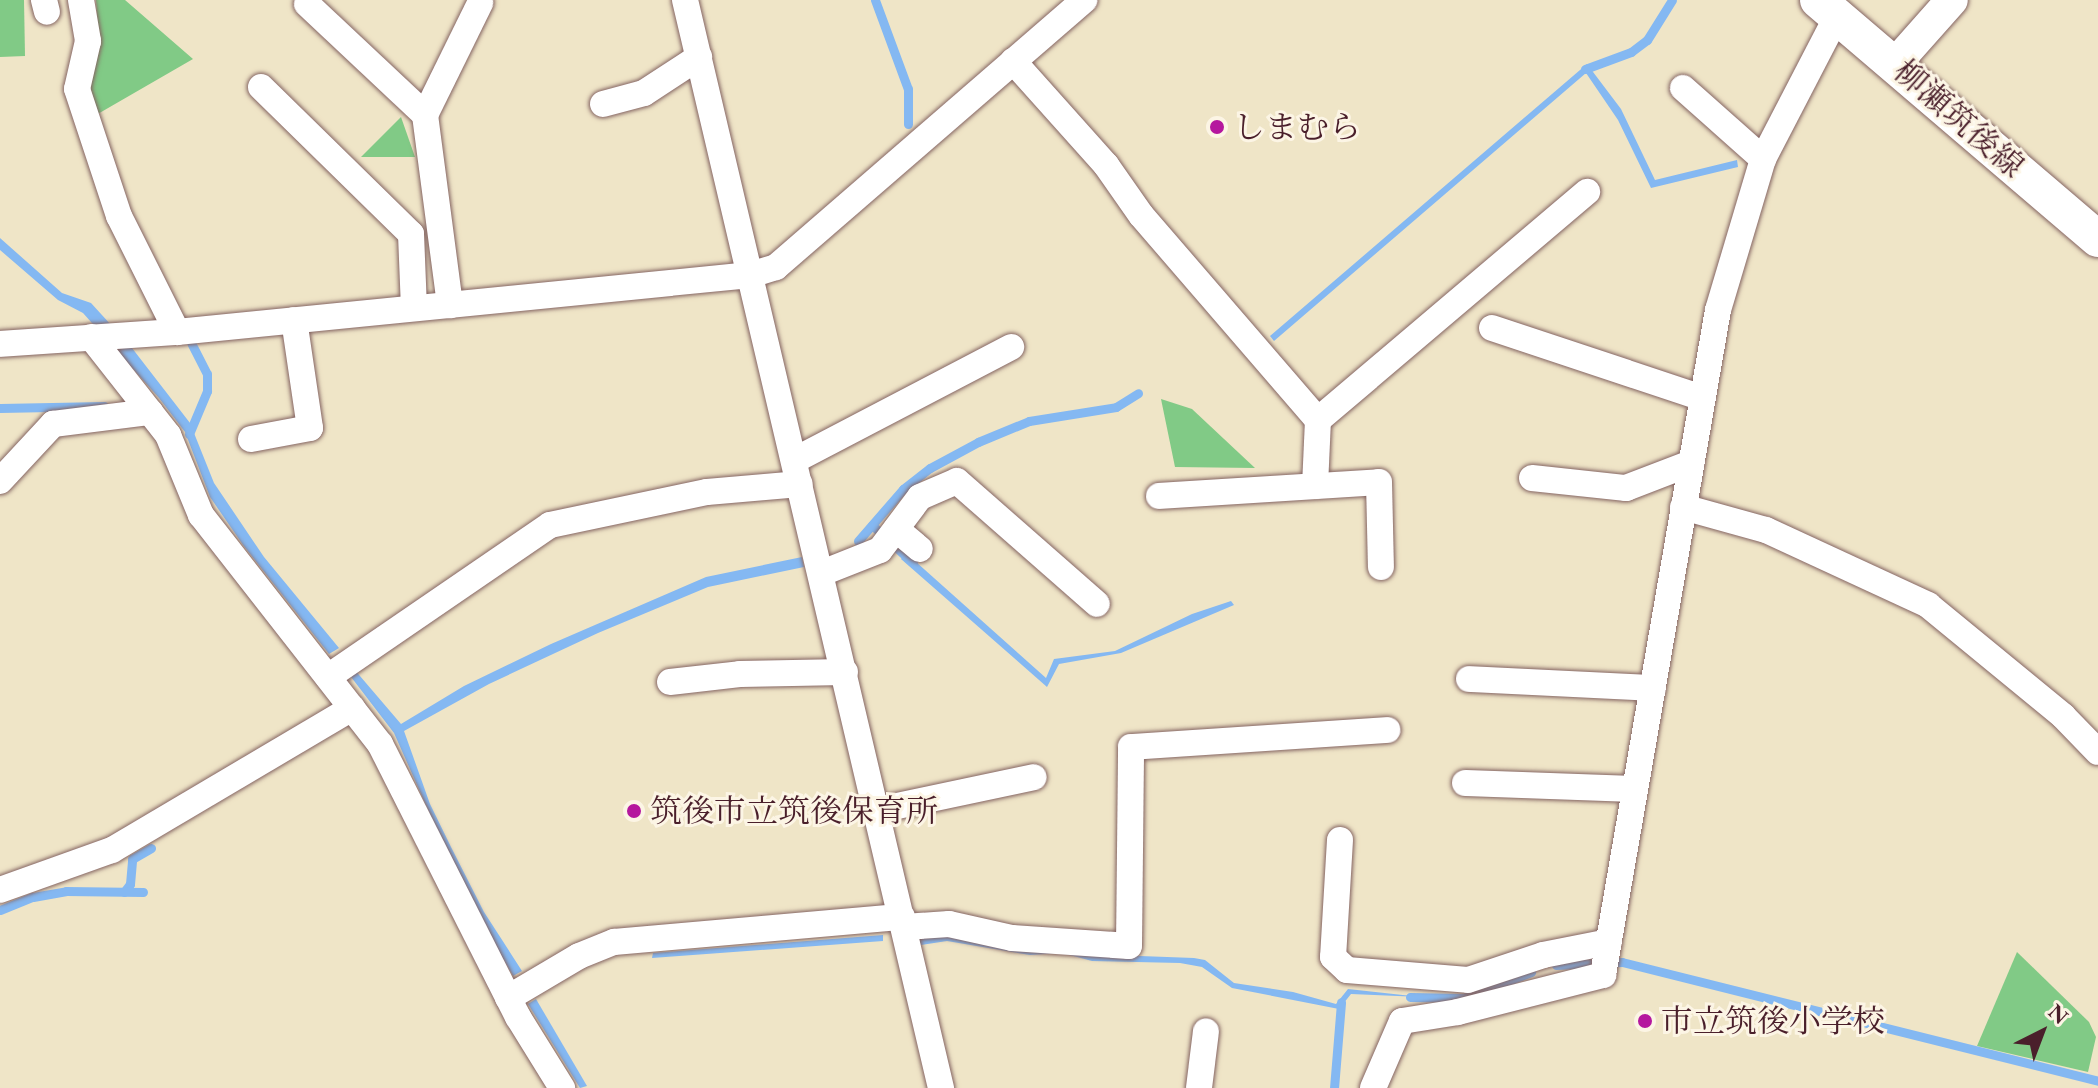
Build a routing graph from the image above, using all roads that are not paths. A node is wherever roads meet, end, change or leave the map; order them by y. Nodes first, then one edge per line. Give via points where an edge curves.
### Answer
1 (81, 0) edge
2 (685, 0) edge
3 (1084, 0) edge
4 (1952, 0) edge
5 (480, 3) dead end
6 (307, 4) dead end
7 (1828, 8) edge
8 (699, 57) junction
9 (1013, 61) junction
10 (1896, 63) junction
11 (261, 87) dead end
12 (1683, 88) dead end
13 (603, 104) dead end
14 (425, 115) junction
15 (1763, 159) junction
16 (1587, 192) dead end
17 (2098, 239) edge
18 (750, 275) junction
19 (450, 305) junction
20 (414, 308) junction
21 (294, 320) junction
22 (1492, 328) dead end
23 (177, 332) junction
24 (91, 337) junction
25 (0, 344) edge
26 (1011, 347) dead end
27 (1702, 398) junction
28 (150, 412) junction
29 (1318, 420) junction
30 (251, 439) dead end
31 (1691, 463) junction
32 (798, 472) junction
33 (1532, 478) dead end
34 (0, 481) edge
35 (1315, 486) junction
36 (1159, 496) dead end
37 (1683, 507) junction
38 (896, 529) junction
39 (920, 549) dead end
40 (1381, 567) dead end
41 (822, 573) junction
42 (1097, 604) dead end
43 (845, 672) junction
44 (328, 677) junction
45 (1469, 679) dead end
46 (670, 682) dead end
47 (1653, 688) junction
48 (352, 708) junction
49 (1387, 730) dead end
50 (2098, 752) edge
51 (1034, 777) dead end
52 (1465, 783) dead end
53 (1635, 789) junction
54 (878, 810) junction
55 (1340, 840) dead end
56 (0, 890) edge
57 (903, 922) junction
58 (1609, 942) junction
59 (508, 998) junction
60 (1206, 1031) dead end
61 (562, 1088) edge
62 (941, 1088) edge
63 (1199, 1088) edge
64 (1373, 1088) edge

1 - 23 street via 88,41 77,89 119,216
2 - 8 street
3 - 9 street
4 - 10 street
5 - 14 street
6 - 14 street
7 - 10 main road, 柳瀬筑後線
7 - 15 street
8 - 13 street via 644,93
8 - 18 street
9 - 18 street via 776,267
9 - 29 street
10 - 17 main road, 柳瀬筑後線
11 - 20 street via 411,234
12 - 15 street
14 - 19 street
15 - 27 street via 1718,310
16 - 29 street
18 - 19 street
18 - 32 street
19 - 20 street
20 - 21 street
21 - 23 street
21 - 30 street via 310,428
22 - 27 street
23 - 24 street
24 - 25 street
24 - 28 street
26 - 32 street
27 - 31 street
28 - 34 street via 53,424
28 - 44 street via 168,435 201,515
29 - 35 street
31 - 33 street via 1626,488
31 - 37 street
32 - 41 street
32 - 44 street via 550,525
35 - 36 street
35 - 40 street via 1379,482
37 - 47 street
37 - 50 street via 1766,530 1928,605 2063,716
38 - 39 street
38 - 41 street via 880,550
38 - 42 street via 920,497 957,481
41 - 43 street
43 - 46 street
43 - 54 street
44 - 48 street
45 - 47 street
47 - 53 street
48 - 56 street via 112,850
48 - 59 street via 380,744
49 - 57 street via 1131,747 1129,946 1012,938 949,924
51 - 54 street
52 - 53 street
53 - 58 street
54 - 57 street
55 - 58 street via 1333,957 1347,970 1468,980 1543,955
57 - 59 street via 614,942
57 - 62 street
58 - 64 street via 1603,975 1402,1021
59 - 61 street
60 - 63 street

